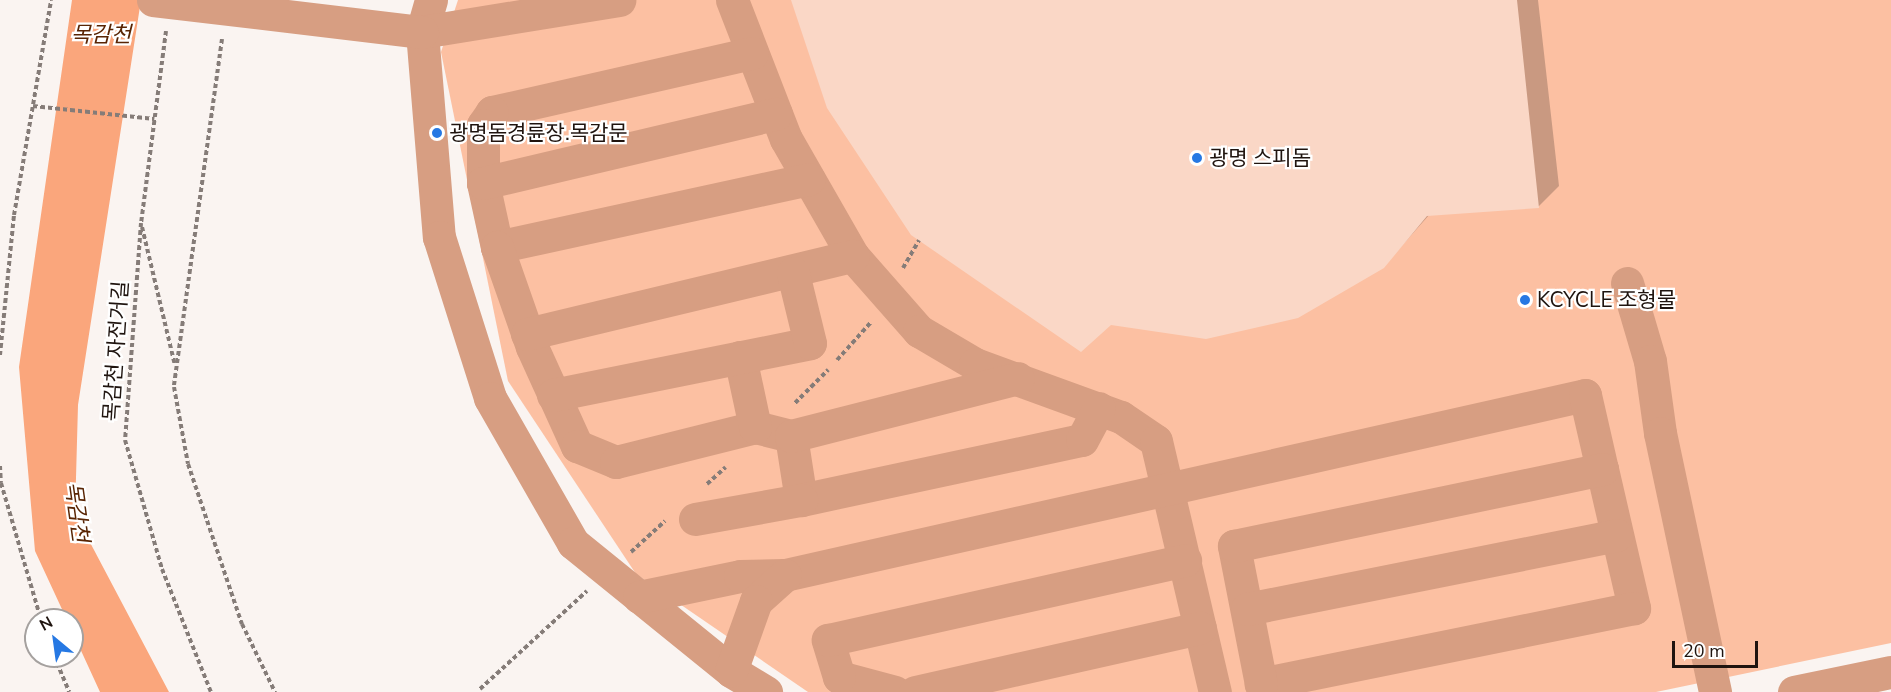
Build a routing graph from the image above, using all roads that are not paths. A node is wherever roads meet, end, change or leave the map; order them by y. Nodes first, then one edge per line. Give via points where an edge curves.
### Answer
1 (431, 0) edge
2 (618, 0) edge
3 (732, 0) edge
4 (160, 11) edge
5 (422, 32) junction
6 (752, 52) junction
7 (776, 114) junction
8 (809, 179) junction
9 (483, 183) junction
10 (497, 248) junction
11 (853, 256) junction
12 (793, 273) junction
13 (1628, 283) dead end
14 (527, 334) junction
15 (740, 357) junction
16 (1018, 378) junction
17 (553, 394) junction
18 (1099, 408) junction
19 (789, 424) junction
20 (755, 427) junction
21 (1602, 469) junction
22 (1169, 488) junction
23 (801, 500) junction
24 (695, 519) dead end
25 (1617, 535) junction
26 (1185, 560) junction
27 (785, 574) junction
28 (639, 597) junction
29 (1246, 609) junction
30 (1200, 628) junction
31 (731, 671) junction
32 (1891, 672) edge
33 (766, 692) edge
34 (895, 692) edge
35 (915, 692) edge
36 (1215, 692) edge
37 (1715, 692) edge
38 (1794, 692) edge

1 - 5 street
2 - 5 street
3 - 6 street
4 - 5 street, bridge
5 - 28 street via 439,237 490,398 573,543
6 - 7 street
6 - 9 street via 492,112 483,125
7 - 8 street
7 - 9 street
8 - 10 street
8 - 11 street
9 - 10 street
10 - 14 street
11 - 12 street
11 - 16 street via 919,331 975,364
12 - 14 street
12 - 15 street via 810,343
13 - 37 street via 1650,361 1660,433
14 - 17 street
15 - 17 street
15 - 20 street
16 - 18 street
16 - 19 street
17 - 20 street via 577,446 616,462
18 - 22 street via 1121,417 1156,441
18 - 23 street via 1082,440
19 - 20 street
19 - 23 street
21 - 22 street via 1585,395
21 - 25 street
21 - 29 street via 1234,546
22 - 26 street
22 - 27 street
23 - 24 street
25 - 29 street
25 - 29 street via 1634,608 1261,684
26 - 30 street
26 - 34 street via 828,640 839,677
27 - 28 street via 740,576
27 - 31 street via 756,600
28 - 31 street
30 - 35 street
30 - 36 street
31 - 33 street
32 - 38 street

